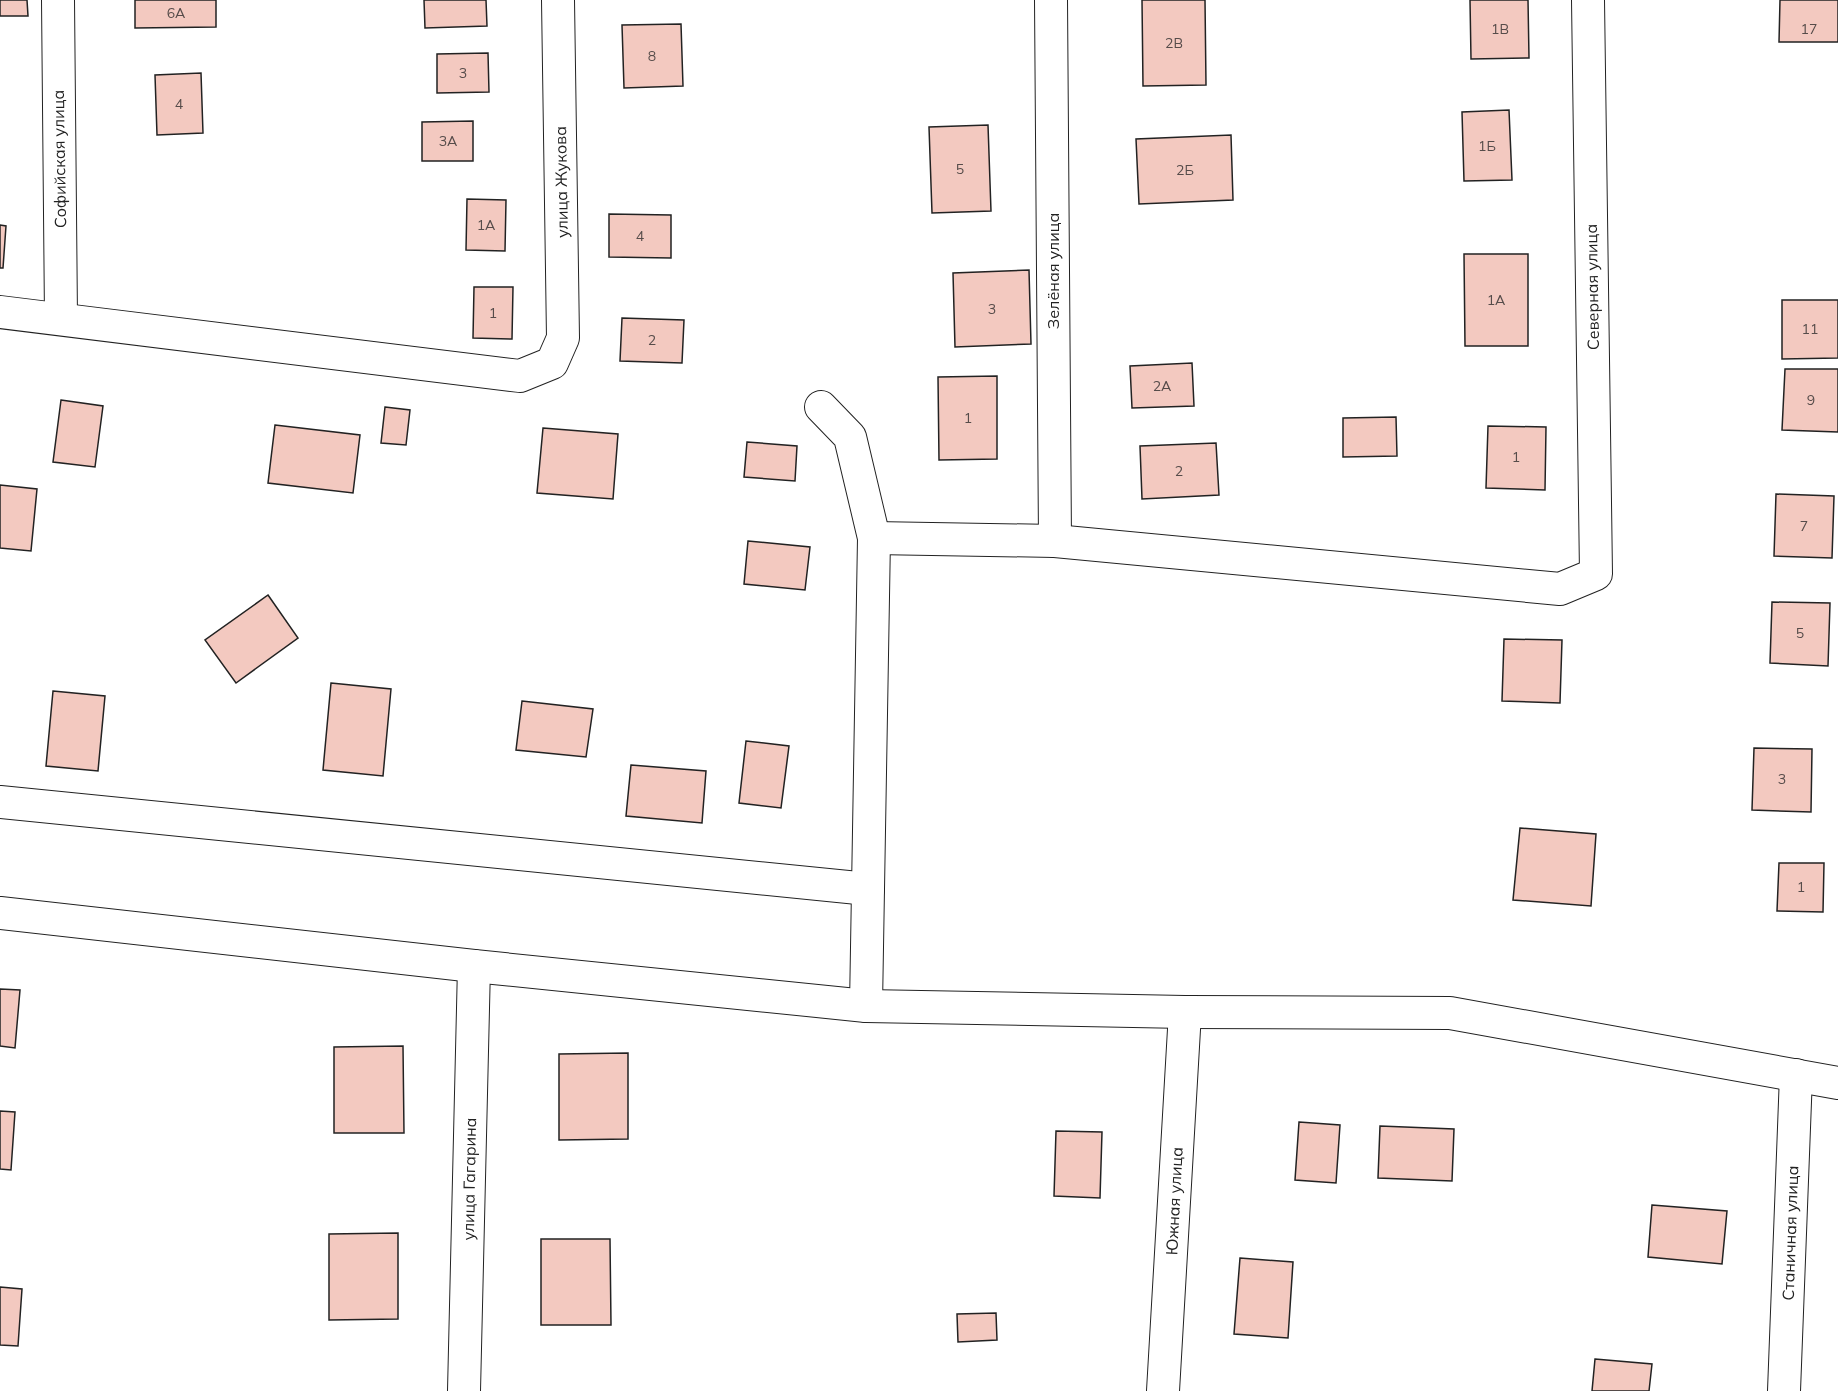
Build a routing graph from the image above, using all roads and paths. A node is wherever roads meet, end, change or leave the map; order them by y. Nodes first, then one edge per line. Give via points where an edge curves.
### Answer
1 (58, 0) edge
2 (558, 0) edge
3 (1051, 0) edge
4 (1588, 0) edge
5 (0, 312) edge
6 (61, 318) junction
7 (821, 407) dead end
8 (874, 538) junction
9 (1055, 541) junction
10 (0, 802) edge
11 (868, 889) junction
12 (0, 913) edge
13 (474, 966) junction
14 (866, 1006) junction
15 (1185, 1012) junction
16 (1796, 1075) junction
17 (1838, 1083) edge
18 (464, 1391) edge
19 (1163, 1391) edge
20 (1784, 1391) edge

1 - 6 street, Софийская улица
2 - 6 street, улица Жукова via 563,338 552,363 520,376
3 - 9 street, Зелёная улица
4 - 9 street, Северная улица via 1596,574 1560,589
5 - 6 street
7 - 8 street via 850,436
8 - 9 street
8 - 11 street
10 - 11 street
11 - 14 street
12 - 13 street
13 - 14 street
13 - 18 street, улица Гагарина
14 - 15 street
15 - 16 street via 1450,1013
15 - 19 street, Южная улица
16 - 17 street
16 - 20 street, Станичная улица

